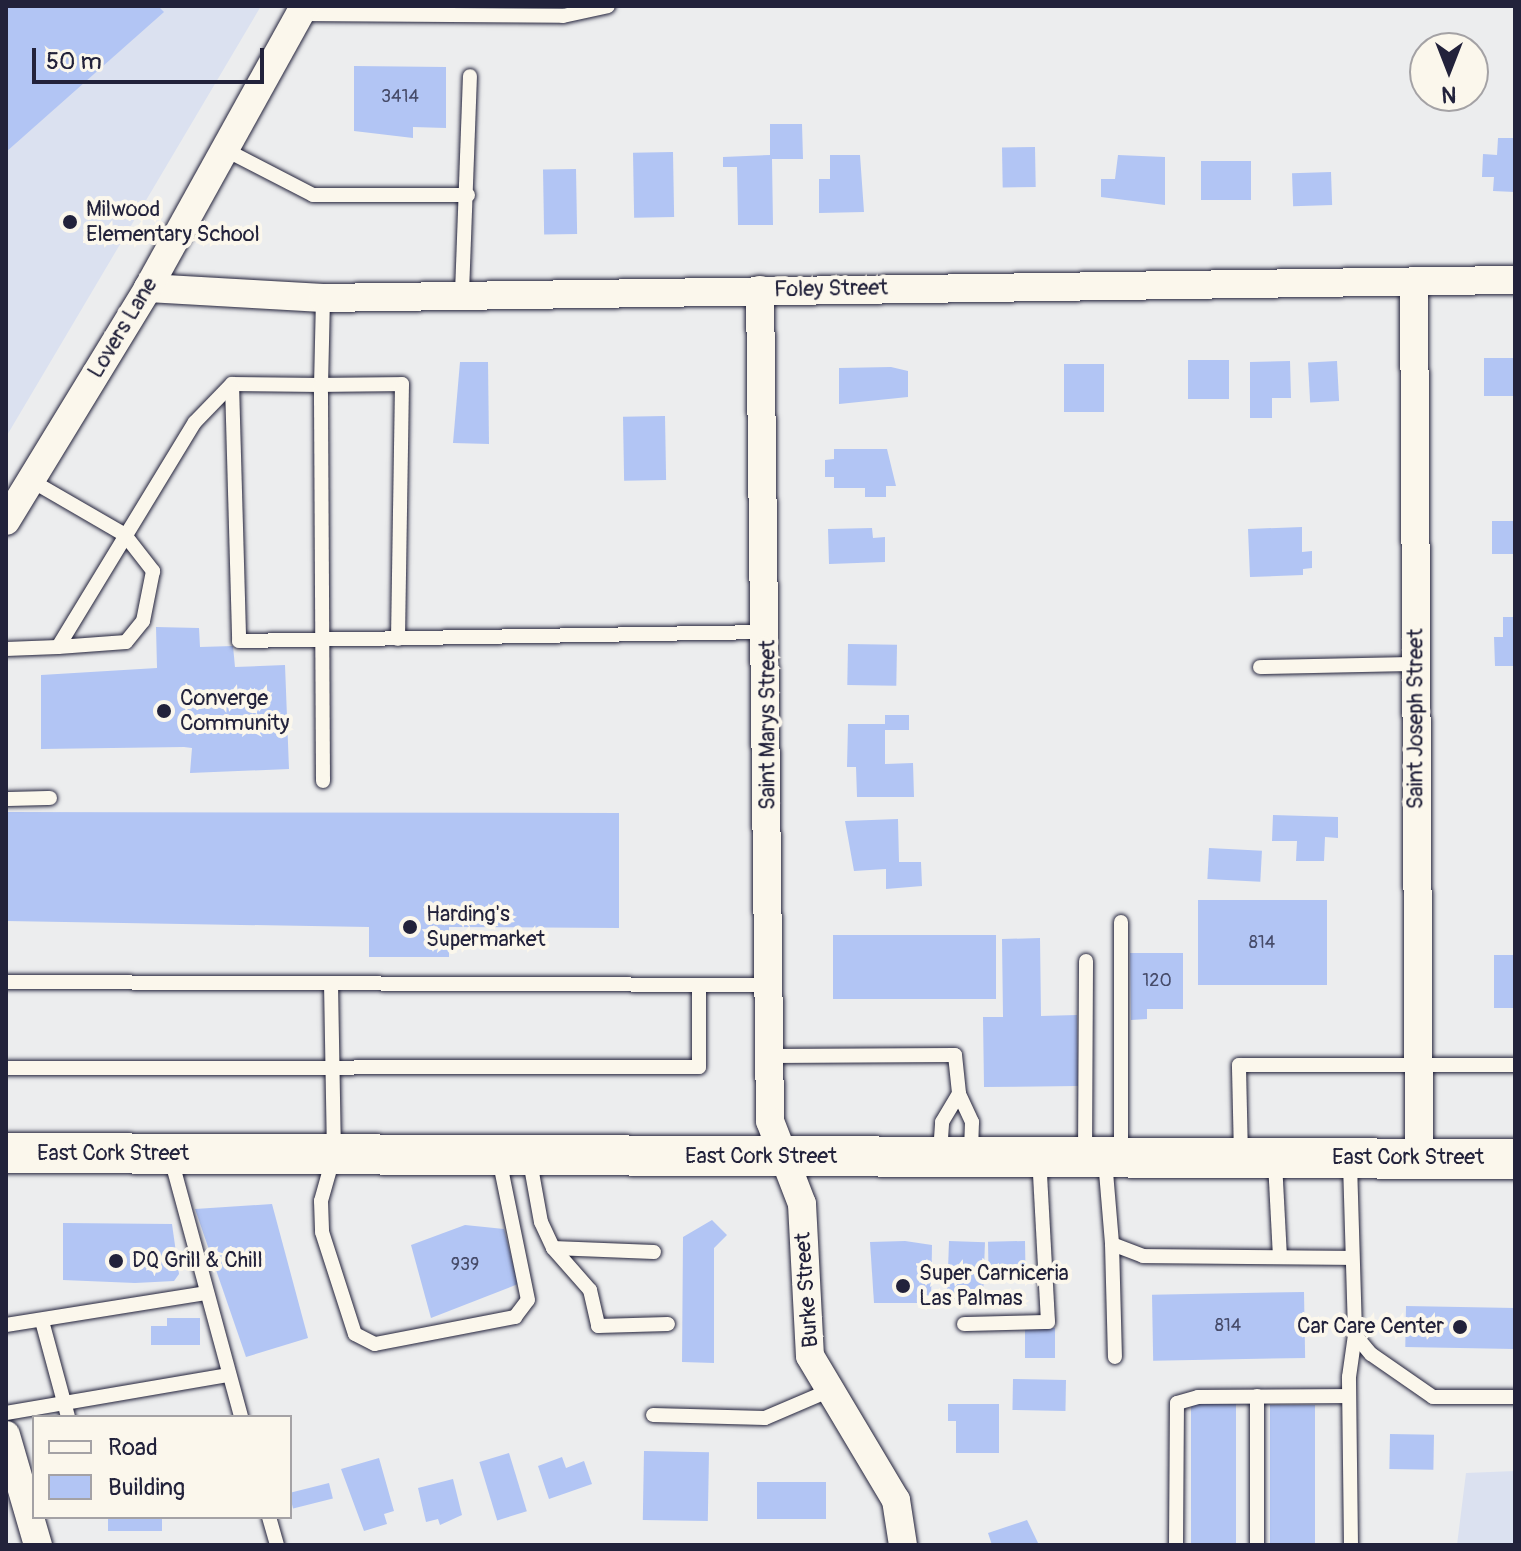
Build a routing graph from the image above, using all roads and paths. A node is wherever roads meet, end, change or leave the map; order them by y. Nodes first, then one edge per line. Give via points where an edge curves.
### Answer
1 (608, 6) edge
2 (302, 10) edge
3 (470, 76) dead end
4 (224, 149) junction
5 (468, 195) junction
6 (1515, 280) edge
7 (1414, 281) junction
8 (148, 288) junction
9 (760, 290) junction
10 (462, 293) junction
11 (323, 298) junction
12 (232, 384) junction
13 (321, 385) junction
14 (32, 481) junction
15 (6, 521) edge
16 (125, 535) junction
17 (767, 632) junction
18 (398, 639) junction
19 (323, 640) junction
20 (58, 647) junction
21 (6, 649) edge
22 (1416, 664) junction
23 (1260, 667) dead end
24 (323, 781) dead end
25 (50, 798) dead end
26 (6, 799) edge
27 (1121, 922) dead end
28 (1086, 961) dead end
29 (6, 982) edge
30 (331, 983) junction
31 (769, 985) junction
32 (699, 986) junction
33 (771, 1056) junction
34 (1515, 1065) edge
35 (1419, 1066) junction
36 (6, 1068) edge
37 (332, 1068) junction
38 (959, 1094) junction
39 (6, 1153) edge
40 (170, 1154) junction
41 (334, 1155) junction
42 (514, 1156) junction
43 (788, 1157) junction
44 (956, 1157) junction
45 (1039, 1157) junction
46 (1104, 1157) junction
47 (1258, 1158) junction
48 (1350, 1158) junction
49 (1419, 1158) junction
50 (1515, 1159) edge
51 (1112, 1244) junction
52 (553, 1248) junction
53 (654, 1252) dead end
54 (1280, 1257) junction
55 (1352, 1258) junction
56 (205, 1293) junction
57 (42, 1321) junction
58 (668, 1324) dead end
59 (964, 1324) dead end
60 (6, 1325) edge
61 (1355, 1335) junction
62 (1115, 1357) dead end
63 (229, 1375) junction
64 (828, 1391) junction
65 (1257, 1396) junction
66 (1349, 1396) junction
67 (1515, 1397) edge
68 (66, 1410) edge
69 (6, 1413) edge
70 (240, 1415) edge
71 (653, 1415) dead end
72 (6, 1435) edge
73 (21, 1498) edge
74 (270, 1519) edge
75 (38, 1545) edge
76 (277, 1545) edge
77 (903, 1545) edge
78 (1176, 1545) edge
79 (1257, 1545) edge
80 (1351, 1545) edge

1 - 2 lane via 563,16
2 - 4 street, Lovers Lane
3 - 5 lane
4 - 5 lane via 313,195
4 - 8 street, Lovers Lane
5 - 10 lane
6 - 7 street, Foley Street
7 - 9 street, Foley Street
7 - 22 street, Saint Joseph Street
8 - 11 street, Foley Street
8 - 14 street, Lovers Lane
9 - 10 street, Foley Street
9 - 17 street, Saint Marys Street
10 - 11 street, Foley Street
11 - 13 lane
12 - 13 lane
12 - 16 lane via 195,422
12 - 19 lane via 239,641
13 - 18 lane via 402,384
13 - 19 lane
14 - 15 street, Lovers Lane
14 - 16 lane
16 - 20 lane
16 - 20 lane via 153,571 143,621 126,642
17 - 18 lane
17 - 31 street, Saint Marys Street
18 - 19 lane
19 - 24 lane
20 - 21 lane
22 - 23 lane
22 - 35 street, Saint Joseph Street
25 - 26 lane
27 - 46 lane
28 - 46 lane
29 - 30 lane
30 - 32 lane
30 - 37 lane
31 - 32 lane
31 - 33 street, Saint Marys Street
32 - 37 lane via 699,1067
33 - 38 lane via 955,1055
33 - 43 street, Saint Marys Street via 770,1121
34 - 35 lane
35 - 47 lane via 1239,1065
35 - 49 street, Saint Joseph Street
36 - 37 lane
37 - 41 lane
38 - 44 lane via 972,1122
38 - 44 lane via 942,1122
39 - 40 street, East Cork Street
40 - 41 street, East Cork Street
40 - 56 lane
41 - 42 street, East Cork Street
41 - 42 lane via 321,1201 322,1232 355,1334 375,1344 515,1317 528,1300
42 - 43 street, East Cork Street
42 - 52 lane
43 - 44 street, East Cork Street
43 - 64 street, Burke Street via 802,1204 810,1356
44 - 45 street, East Cork Street
45 - 46 street, East Cork Street
45 - 59 lane via 1048,1322
46 - 47 street, East Cork Street
46 - 51 lane
47 - 48 street, East Cork Street
47 - 54 lane
48 - 49 street, East Cork Street
48 - 55 lane
49 - 50 street, East Cork Street
51 - 54 lane via 1143,1256
51 - 62 lane
52 - 53 lane
52 - 58 lane via 590,1290 598,1326
54 - 55 lane
55 - 61 lane
56 - 57 lane
56 - 63 lane
57 - 60 lane
57 - 68 lane
61 - 66 lane
61 - 67 lane via 1371,1354 1433,1397
63 - 68 lane
63 - 70 lane
64 - 71 lane via 765,1418
64 - 77 street, Burke Street via 896,1500
65 - 66 lane
65 - 78 lane via 1177,1403
65 - 79 lane
66 - 80 lane
68 - 69 lane
72 - 73 street
73 - 75 street
74 - 76 lane

